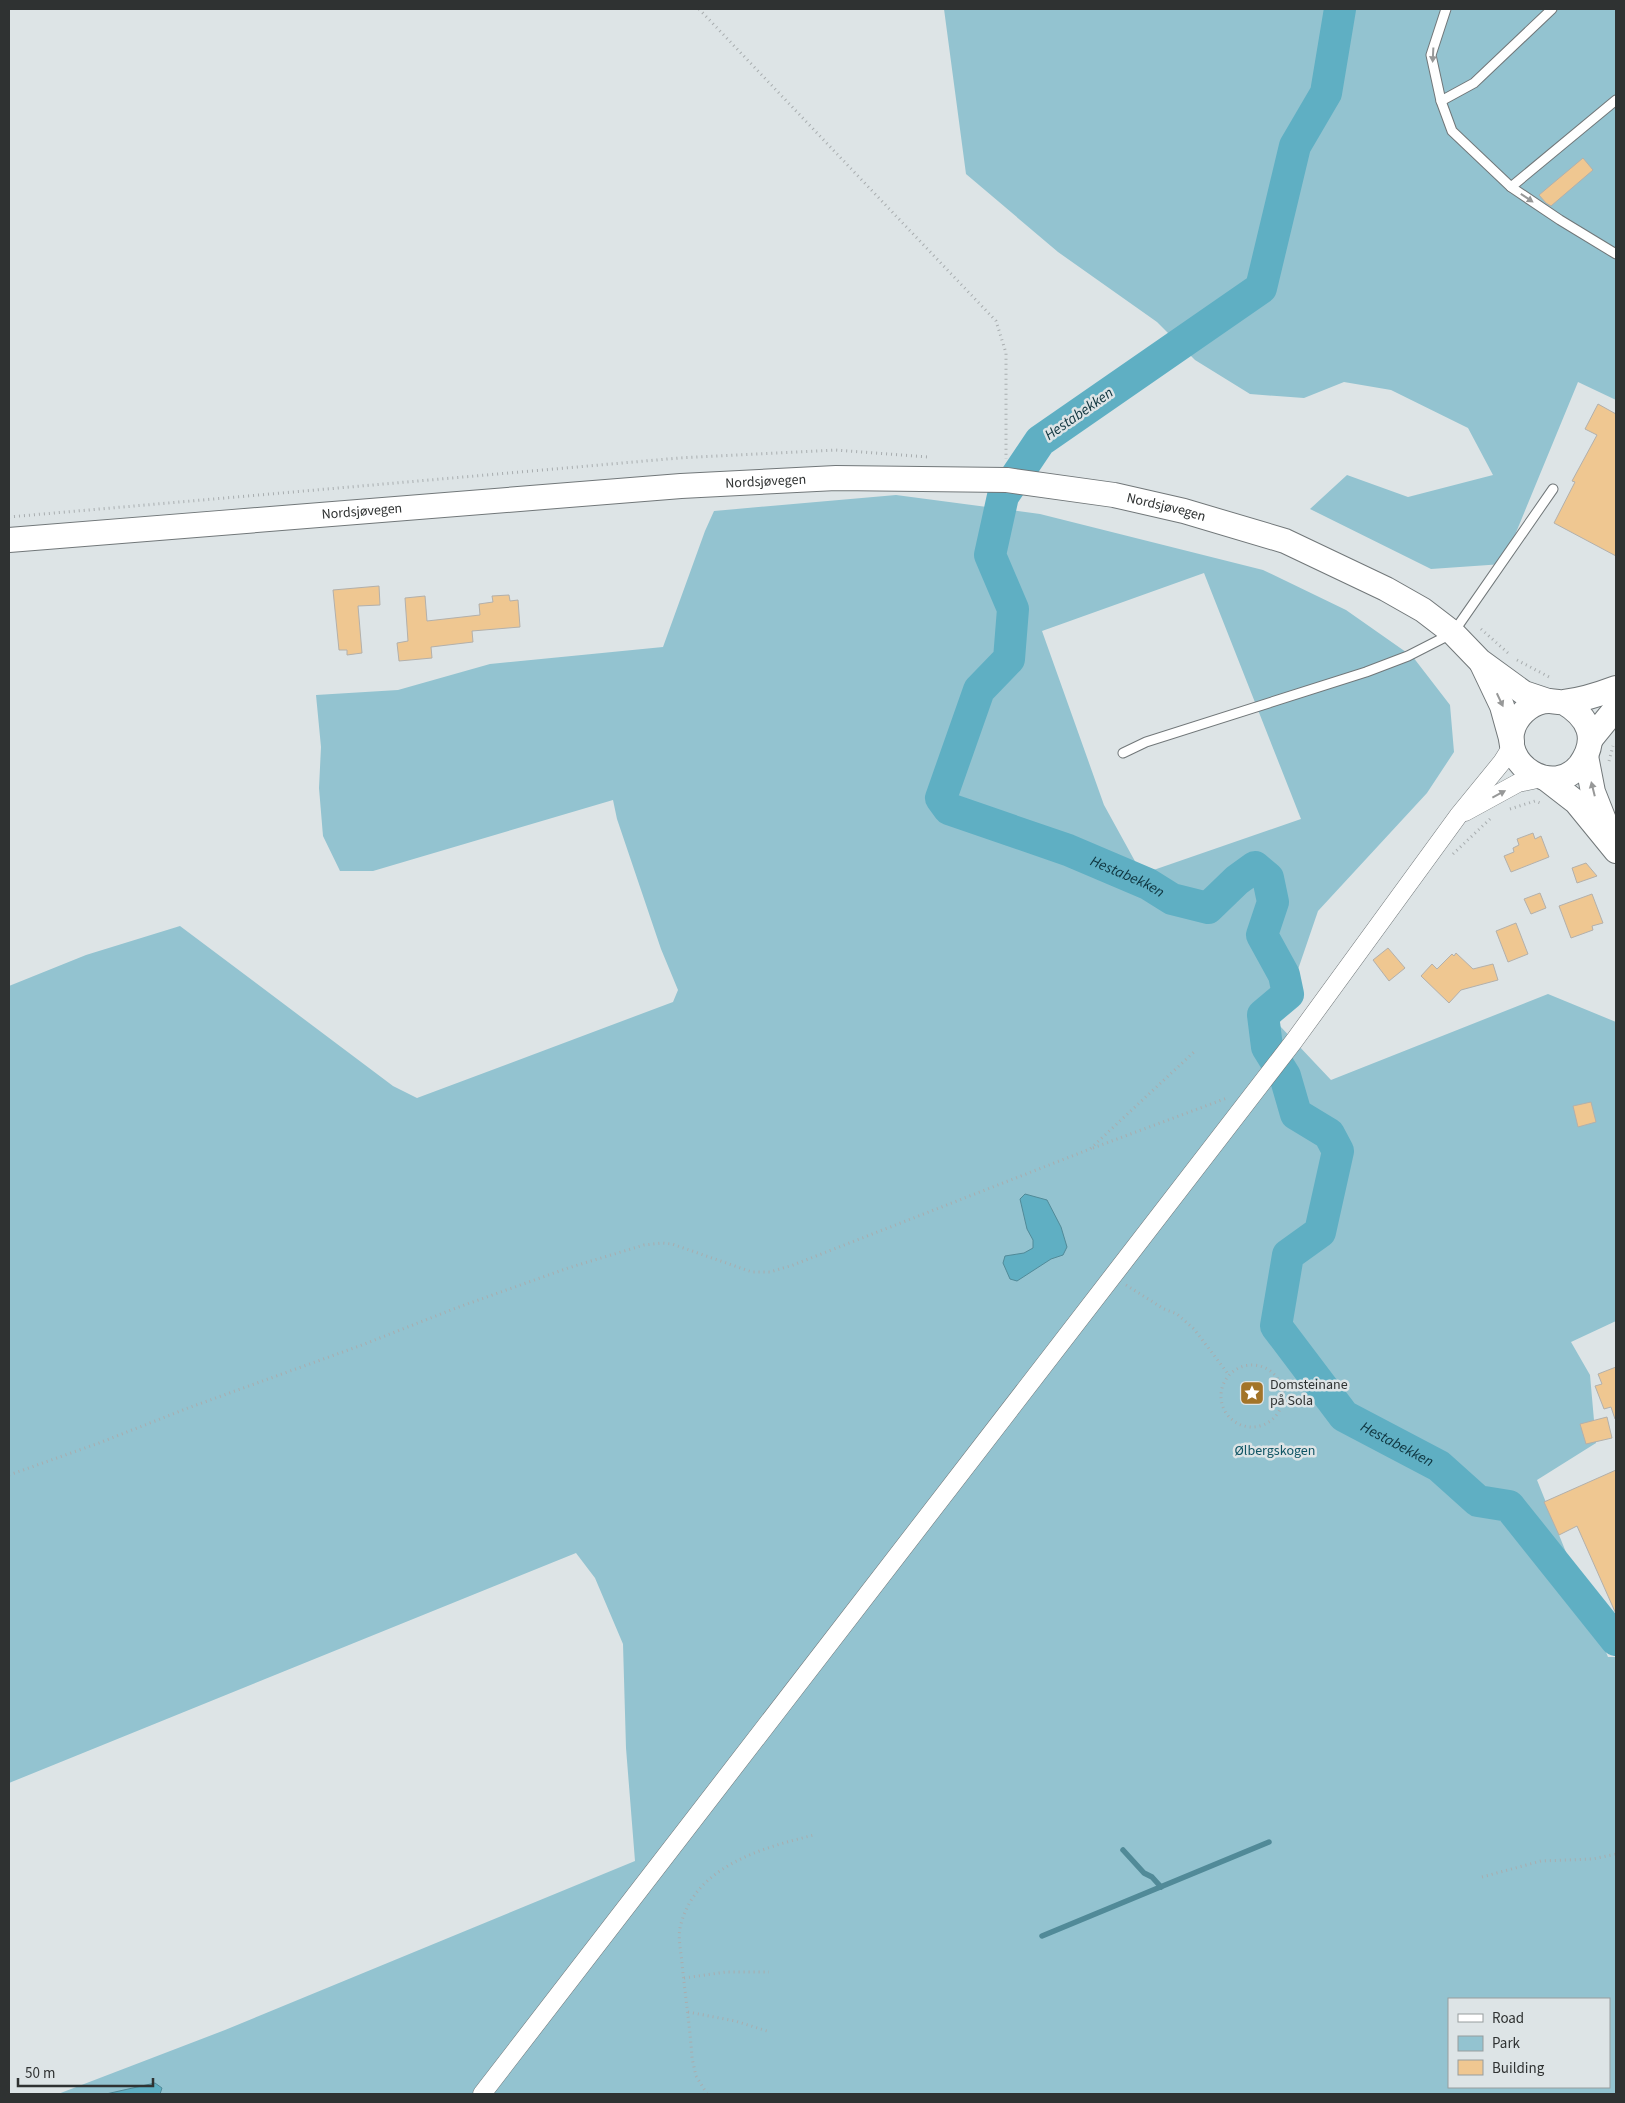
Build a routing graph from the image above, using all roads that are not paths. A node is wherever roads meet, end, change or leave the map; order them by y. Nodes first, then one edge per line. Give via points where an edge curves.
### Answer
1 (1446, 9) edge
2 (1552, 9) edge
3 (1616, 100) edge
4 (1441, 101) junction
5 (1511, 187) junction
6 (1616, 254) edge
7 (1553, 489) dead end
8 (9, 540) edge
9 (1460, 624) junction
10 (1480, 661) junction
11 (1616, 688) edge
12 (1556, 695) junction
13 (1616, 708) edge
14 (1512, 744) junction
15 (1588, 748) junction
16 (1123, 752) dead end
17 (1543, 778) junction
18 (1458, 816) junction
19 (1616, 852) edge
20 (482, 2094) edge

1 -> 4 lane via 1431,56
2 - 4 lane via 1474,83
3 - 5 lane
4 - 5 lane via 1452,131
5 -> 6 lane
7 - 9 lane
8 - 9 main road, Nordsjøvegen via 681,486 836,478 1007,480 1114,494 1184,511 1285,542 1423,610
9 - 10 main road, Nordsjøvegen
9 - 16 lane via 1408,656 1366,672
10 - 12 main road, Nordsjøvegen via 1524,693
10 -> 14 main road, Nordsjøvegen via 1502,706
11 - 12 main road via 1600,694
12 - 14 main road via 1521,714 1514,727
12 - 15 main road via 1578,710 1587,724
13 - 15 main road
14 - 17 main road via 1518,760 1528,771
14 - 18 street via 1502,762
15 - 17 main road via 1576,770 1562,777
19 -> 15 main road via 1593,792
18 -> 17 street via 1518,783
17 - 19 main road via 1576,802
18 - 20 street via 1118,1279

